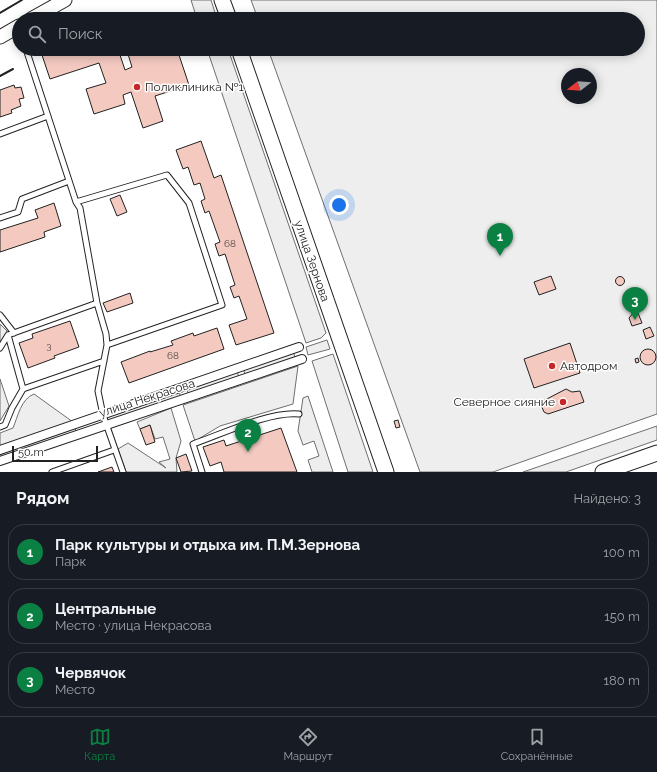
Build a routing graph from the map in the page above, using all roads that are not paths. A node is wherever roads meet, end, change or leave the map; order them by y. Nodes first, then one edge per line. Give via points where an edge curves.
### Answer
1 (65, 0) edge
2 (222, 0) edge
3 (44, 12) edge
4 (226, 12) edge
5 (12, 31) edge
6 (0, 37) edge
7 (28, 56) edge
8 (241, 56) edge
9 (48, 116) junction
10 (0, 134) edge
11 (70, 181) junction
12 (76, 202) junction
13 (0, 218) edge
14 (97, 303) junction
15 (0, 315) edge
16 (14, 333) junction
17 (8, 335) junction
18 (108, 345) junction
19 (298, 347) dead end
20 (0, 348) edge
21 (302, 359) dead end
22 (104, 361) junction
23 (23, 389) junction
24 (299, 414) dead end
25 (103, 415) junction
26 (106, 424) junction
27 (0, 427) edge
28 (0, 450) edge
29 (114, 450) junction
30 (657, 453) edge
31 (0, 461) edge
32 (52, 472) edge
33 (123, 472) edge
34 (202, 472) edge
35 (386, 472) edge
36 (603, 472) edge

1 - 3 street
2 - 4 main road
5 - 6 street
7 - 9 lane
8 - 35 main road, улица Зернова
9 - 10 lane
9 - 11 lane
11 - 12 lane
11 - 13 lane via 22,199 18,212
12 - 14 lane via 80,208
12 - 18 lane via 167,175 189,203 222,305
14 - 16 lane
14 - 18 lane
15 - 16 lane
16 - 17 lane
17 - 20 lane
17 - 23 lane
18 - 22 lane
19 - 25 street, улица Некрасова
21 - 26 street, улица Некрасова
22 - 23 lane
22 - 25 lane via 98,391
23 - 27 lane via 5,425
24 - 34 lane via 286,413 271,417 193,444
25 - 26 lane
25 - 28 street, улица Некрасова
26 - 29 lane
26 - 31 street, улица Некрасова
29 - 32 lane
29 - 33 lane
30 - 36 main road

